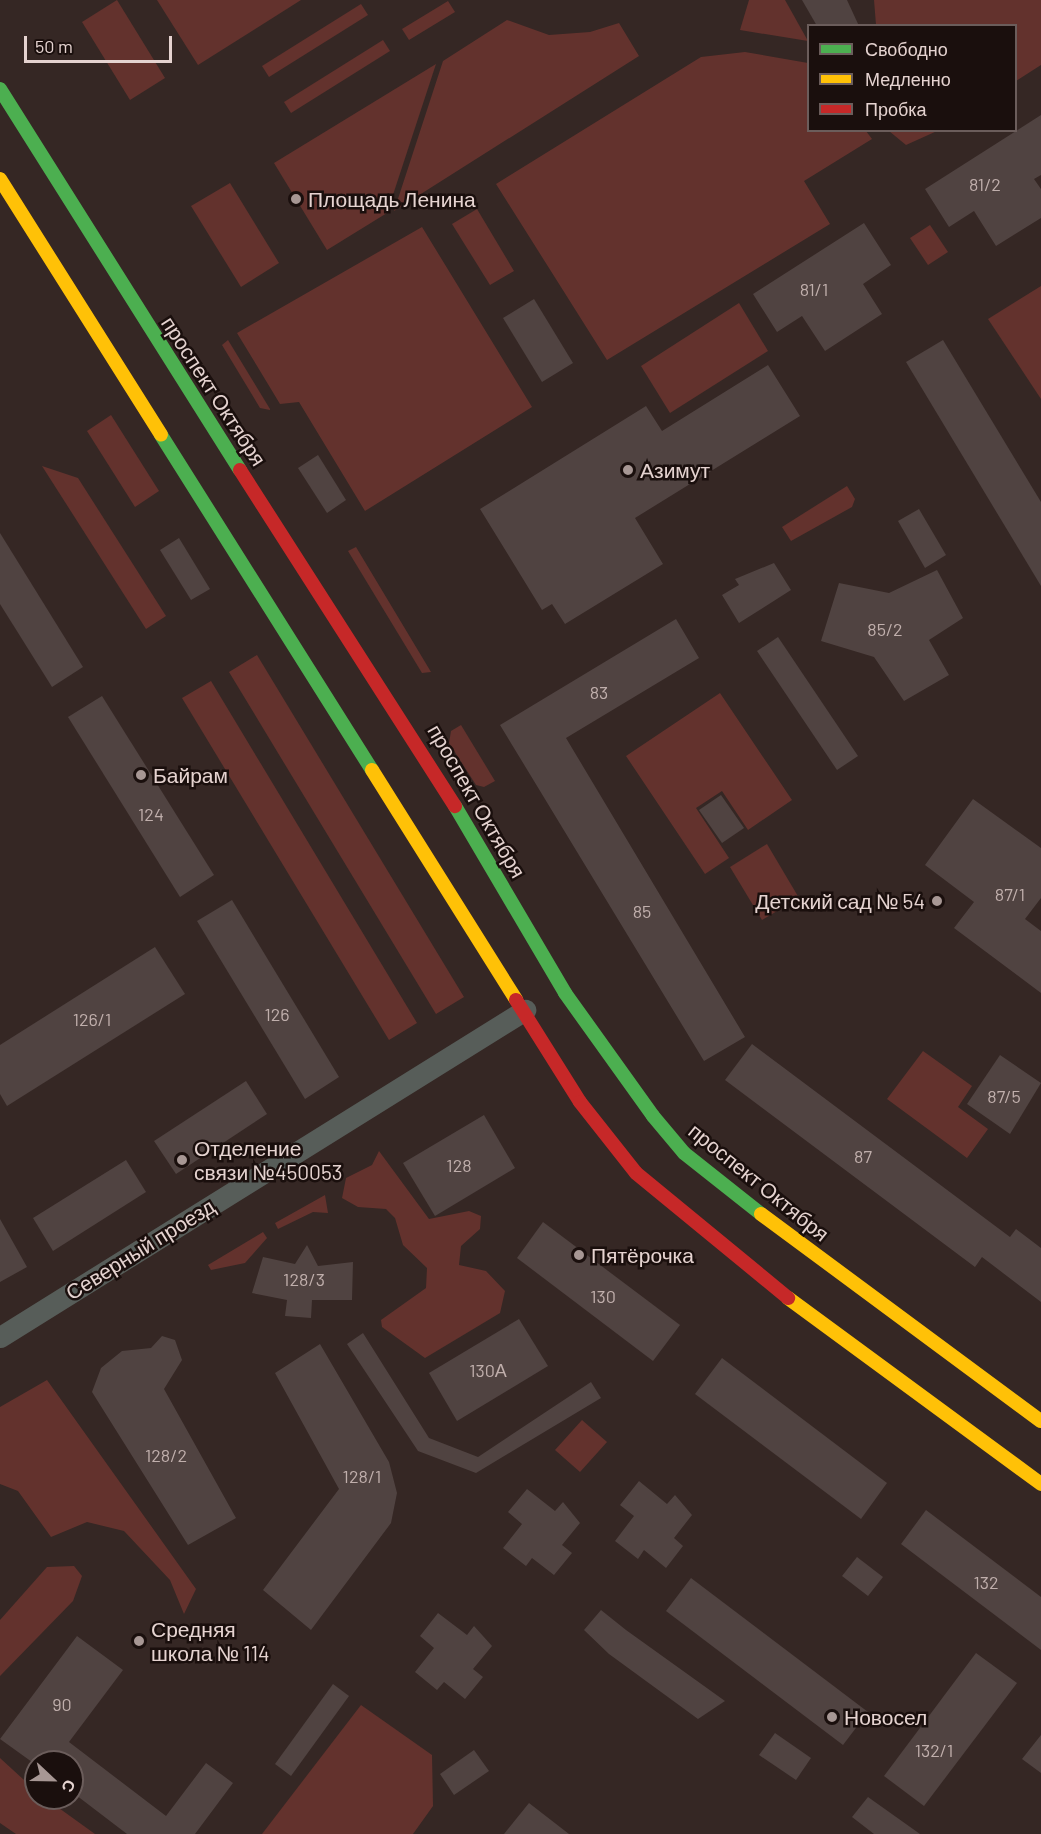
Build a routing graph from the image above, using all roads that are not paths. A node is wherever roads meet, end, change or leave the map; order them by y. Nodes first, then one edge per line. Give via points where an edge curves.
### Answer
1 (0, 89) edge
2 (0, 179) edge
3 (525, 1010) junction
4 (0, 1337) edge
5 (1041, 1421) edge
6 (1041, 1484) edge

1 - 5 main road, проспект Октября via 167,360 412,732 565,993 653,1116 684,1153 762,1215
2 - 3 main road
3 - 4 street, Северный проезд
3 - 6 main road via 580,1102 636,1173 758,1276

